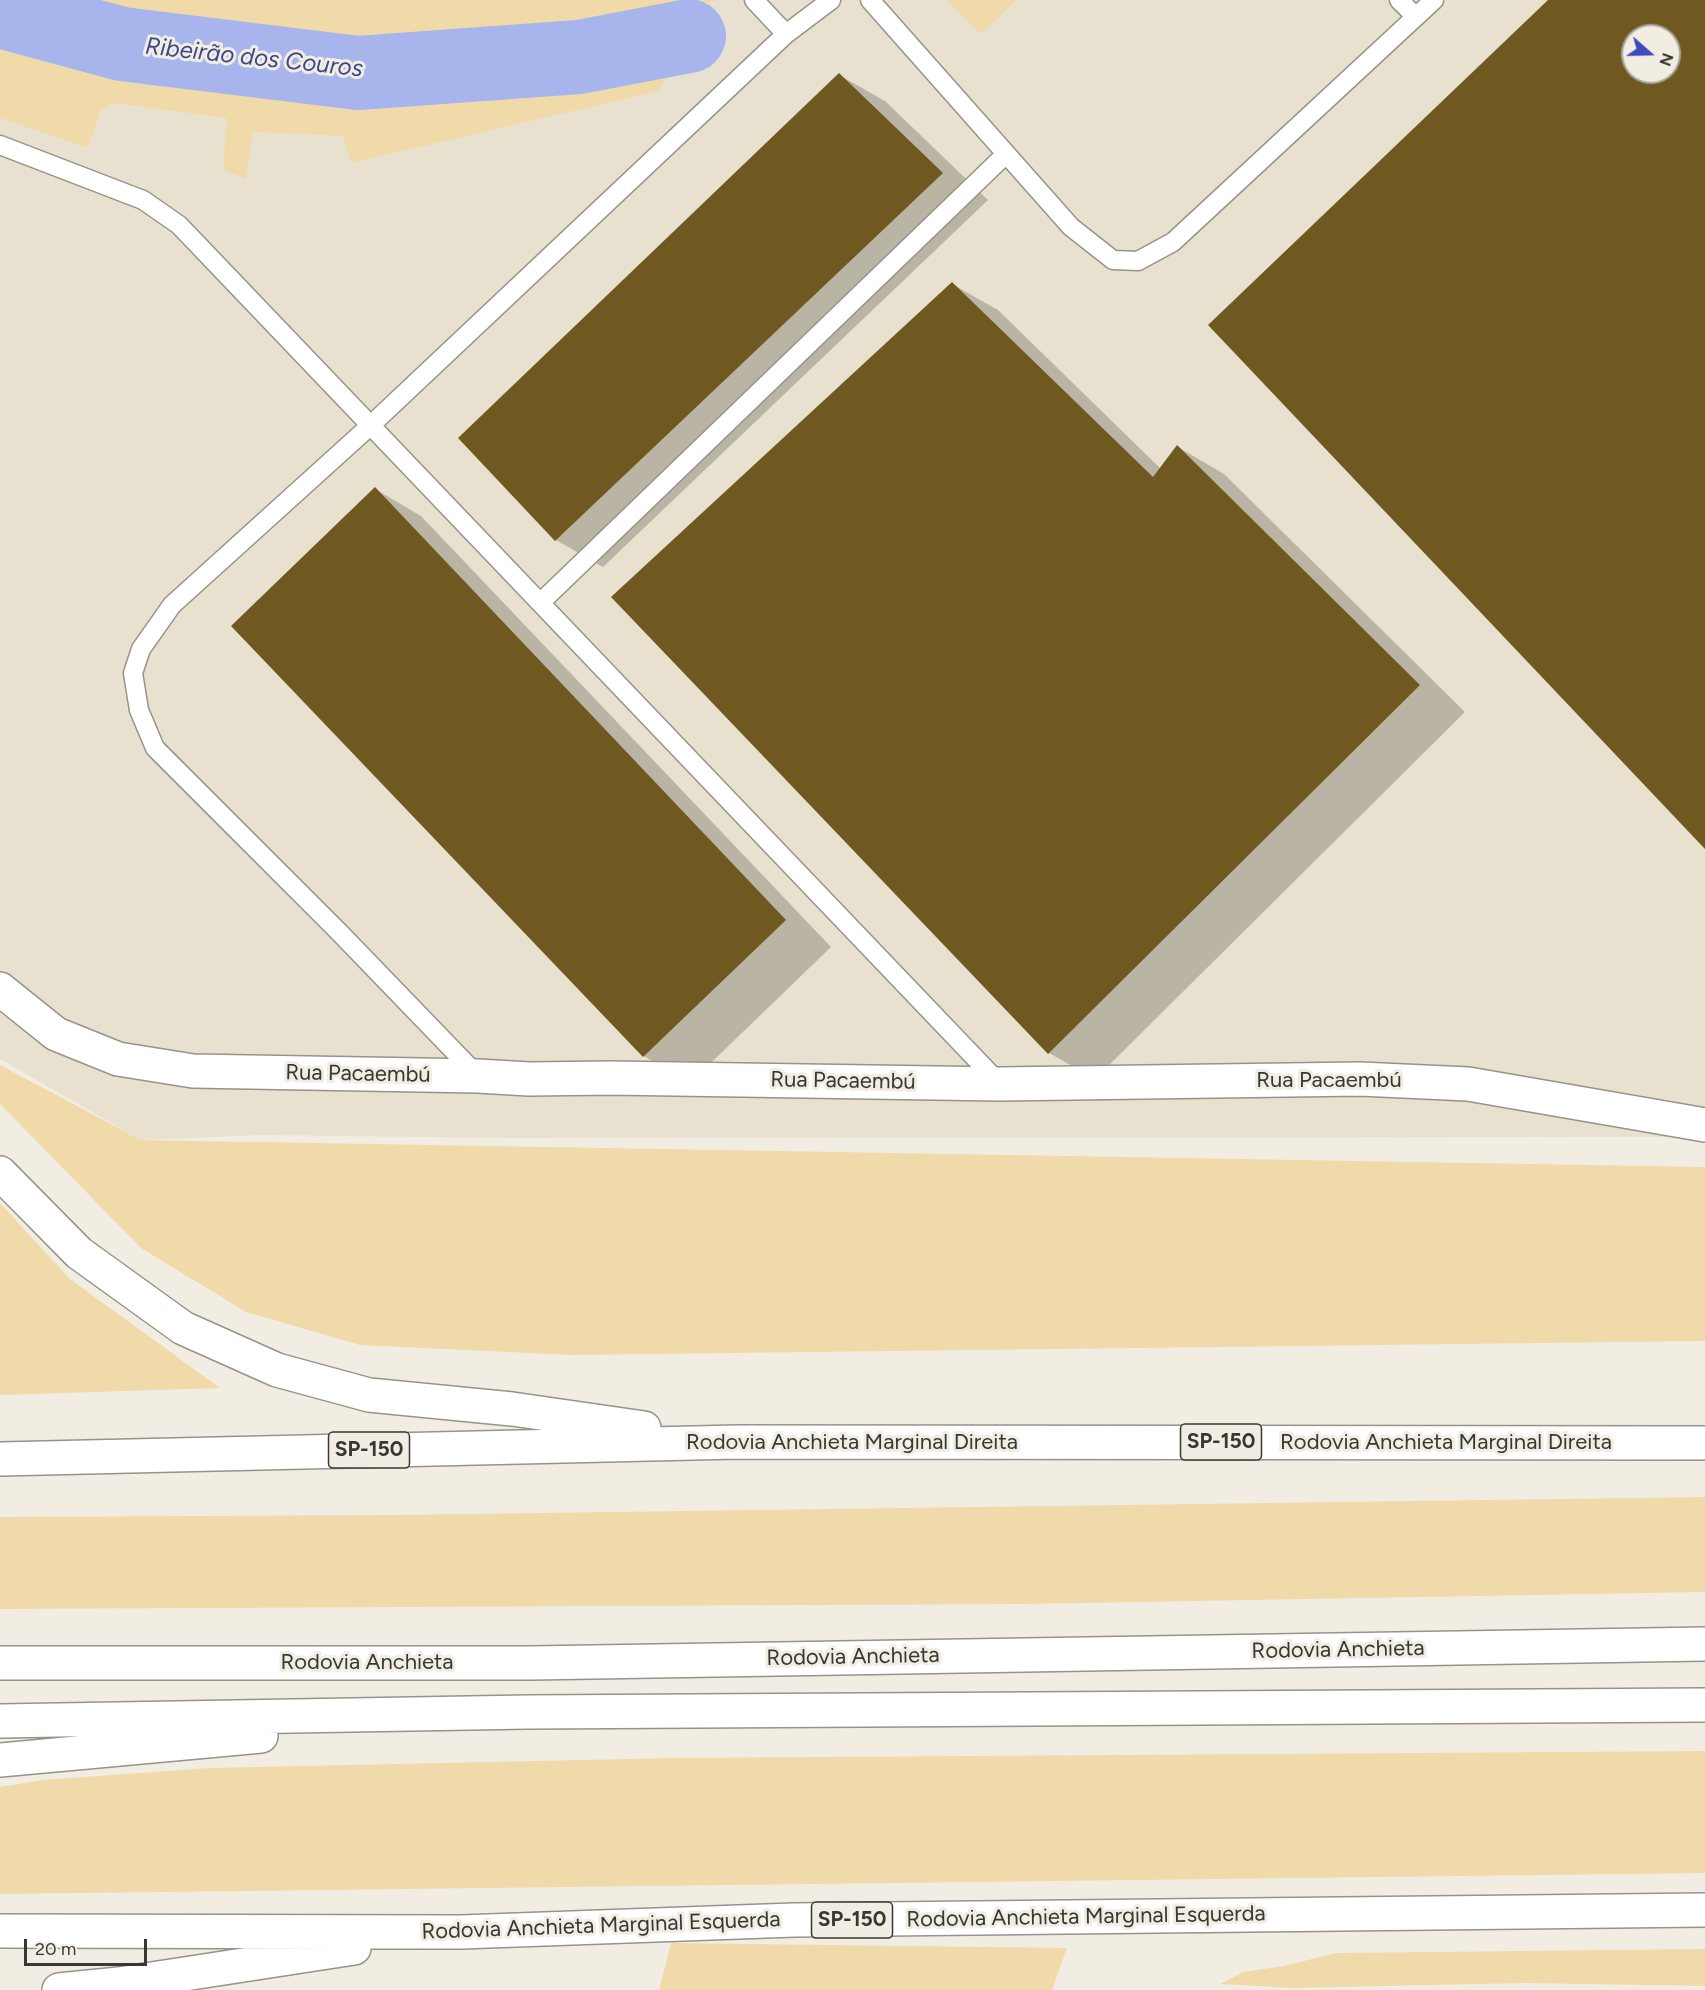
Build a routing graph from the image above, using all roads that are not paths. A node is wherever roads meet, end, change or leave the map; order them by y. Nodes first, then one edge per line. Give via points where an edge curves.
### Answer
1 (754, 0) edge
2 (831, 0) edge
3 (870, 0) edge
4 (1399, 0) edge
5 (1434, 0) edge
6 (1416, 17) junction
7 (786, 34) junction
8 (0, 145) edge
9 (1006, 154) junction
10 (371, 425) junction
11 (540, 603) junction
12 (0, 990) edge
13 (478, 1076) junction
14 (1000, 1084) junction
15 (1705, 1125) edge
16 (0, 1173) edge
17 (737, 1442) junction
18 (1705, 1443) edge
19 (0, 1459) edge
20 (1705, 1644) edge
21 (0, 1664) edge
22 (1705, 1705) edge
23 (528, 1712) junction
24 (0, 1721) edge
25 (0, 1760) edge
26 (1705, 1910) edge
27 (0, 1931) edge
28 (461, 1932) junction
29 (59, 1990) edge

1 - 7 lane
2 - 7 lane
3 - 9 lane
4 - 6 lane
5 - 6 lane
6 - 9 lane via 1173,242 1138,261 1113,260 1071,227
7 - 10 lane
8 - 10 lane via 143,200 179,225
9 - 11 lane
10 - 11 lane
10 - 13 lane via 172,605 141,649 133,673 139,710 155,748
11 - 14 lane
12 - 13 main road, Rua Pacaembú via 56,1034 118,1059 193,1071
13 - 14 main road, Rua Pacaembú
14 - 15 main road, Rua Pacaembú via 1360,1079 1468,1084
16 - 17 main road via 79,1253 183,1328 277,1370 369,1395 512,1409
17 - 18 main road, Rodovia Anchieta Marginal Direita / SP-150
17 - 19 main road, Rodovia Anchieta Marginal Direita / SP-150
20 - 21 main road, Rodovia Anchieta via 531,1663
22 - 23 main road
23 - 24 main road
23 - 25 main road
26 - 28 main road, Rodovia Anchieta Marginal Esquerda / SP-150 via 794,1920
27 - 28 main road, Rodovia Anchieta Marginal Esquerda / SP-150
28 - 29 main road

